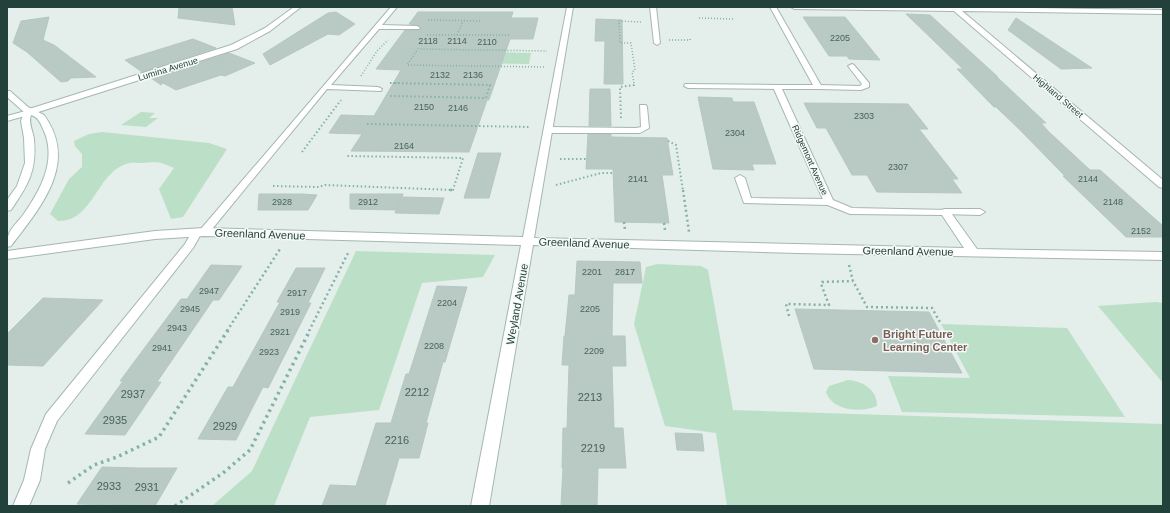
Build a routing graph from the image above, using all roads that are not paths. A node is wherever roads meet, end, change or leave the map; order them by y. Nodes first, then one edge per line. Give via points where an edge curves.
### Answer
1 (298, 7) edge
2 (394, 7) edge
3 (570, 7) edge
4 (653, 7) edge
5 (773, 7) edge
6 (794, 7) edge
7 (954, 8) edge
8 (1163, 12) edge
9 (377, 27) junction
10 (417, 28) dead end
11 (657, 43) dead end
12 (852, 66) dead end
13 (688, 86) dead end
14 (325, 87) junction
15 (777, 87) junction
16 (818, 87) junction
17 (378, 89) dead end
18 (7, 93) edge
19 (643, 107) dead end
20 (29, 112) junction
21 (7, 119) edge
22 (548, 130) junction
23 (740, 178) dead end
24 (1163, 185) edge
25 (829, 202) junction
26 (7, 208) edge
27 (944, 212) junction
28 (980, 212) dead end
29 (201, 232) junction
30 (528, 241) junction
31 (7, 243) edge
32 (973, 252) junction
33 (7, 255) edge
34 (1163, 256) edge
35 (21, 506) edge
36 (480, 506) edge

1 - 20 street, Lumina Avenue via 275,26 234,47
2 - 9 lane
3 - 22 street, Weyland Avenue
4 - 11 lane
5 - 16 street
6 - 7 street
7 - 8 street
7 - 24 street, Highland Street
9 - 10 lane
9 - 14 lane
12 - 16 lane via 866,85 861,88
13 - 15 lane
14 - 17 lane
14 - 29 lane
15 - 16 street
15 - 25 street, Ridgemont Avenue
18 - 20 street
19 - 22 lane via 644,128 637,131
20 - 21 lane
20 - 26 street via 25,121 30,163 22,186
20 - 31 street via 38,114 49,130 54,144 54,160 48,180 29,214
22 - 30 street, Weyland Avenue
23 - 25 lane via 747,201
25 - 27 street, Ridgemont Avenue via 850,211
27 - 28 lane
27 - 32 street
29 - 30 street, Greenland Avenue
29 - 33 street, Greenland Avenue via 155,235
29 - 35 lane via 51,418 38,449 32,480
30 - 32 street, Greenland Avenue
30 - 36 street, Weyland Avenue
32 - 34 street, Greenland Avenue

